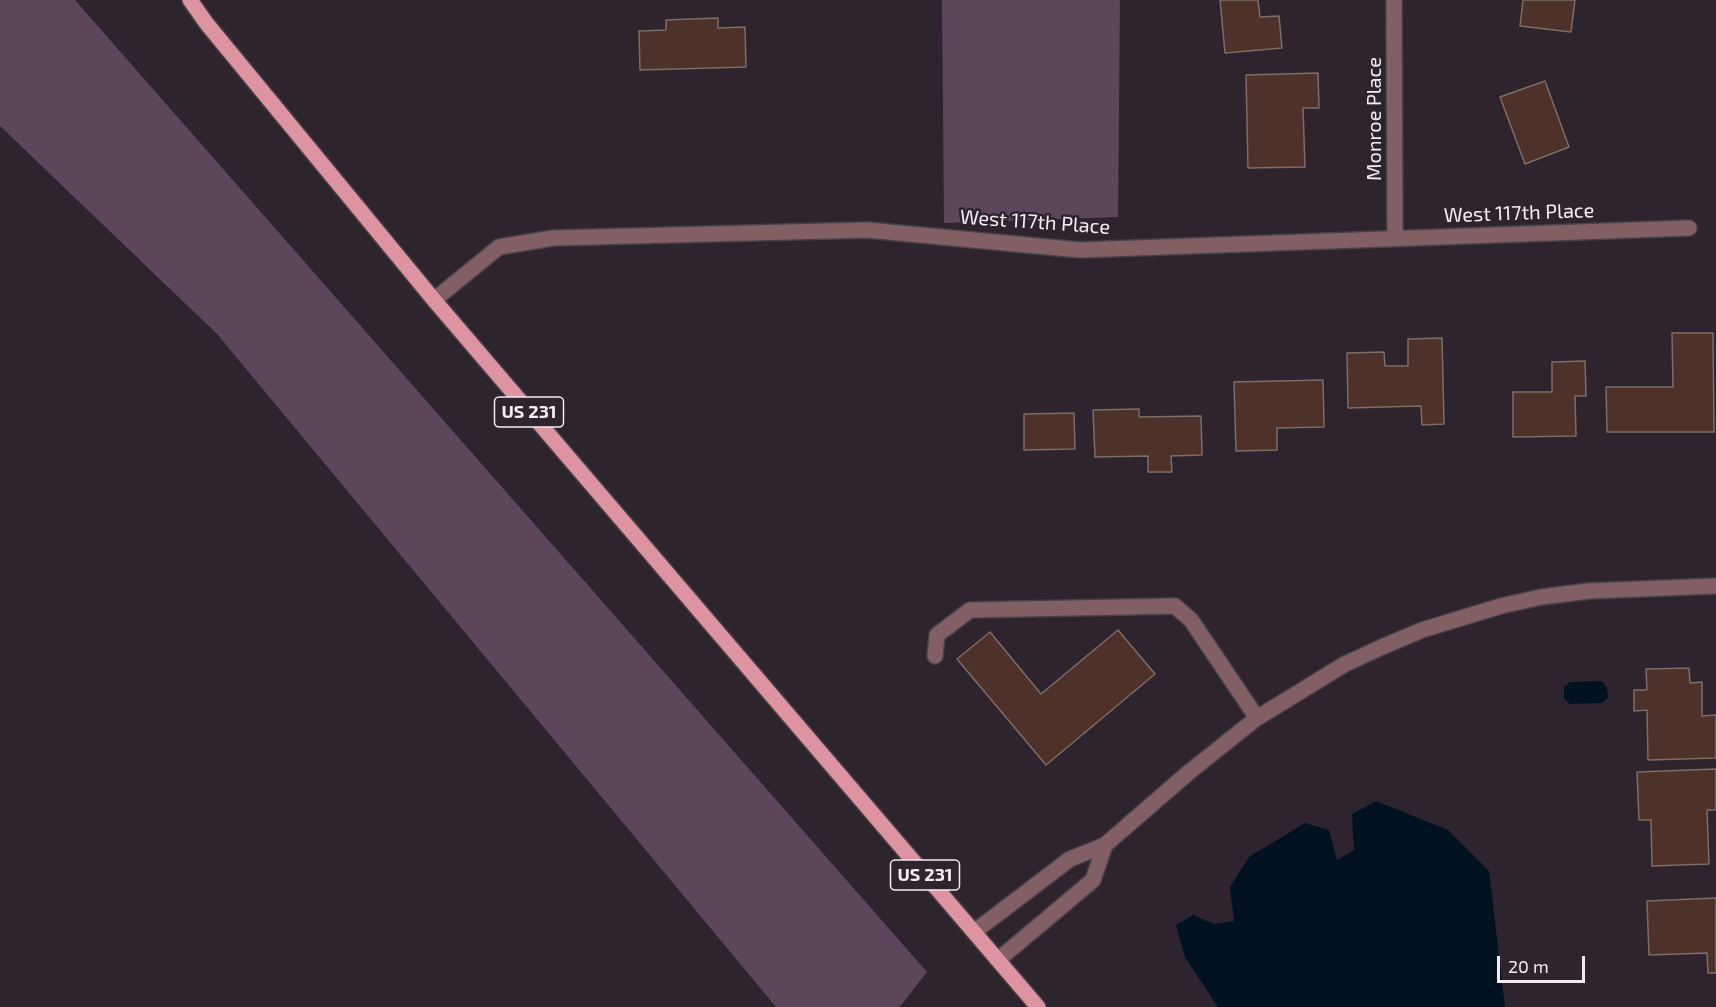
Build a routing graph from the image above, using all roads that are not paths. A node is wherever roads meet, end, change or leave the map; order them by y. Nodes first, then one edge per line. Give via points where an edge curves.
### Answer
1 (190, 0) edge
2 (1394, 0) edge
3 (1689, 228) dead end
4 (1395, 237) junction
5 (434, 300) junction
6 (1716, 586) edge
7 (934, 656) dead end
8 (1257, 718) junction
9 (1105, 845) junction
10 (974, 932) junction
11 (998, 960) junction
12 (1038, 1007) edge

1 - 5 main road, US 231
2 - 4 street, Monroe Place
3 - 4 street, West 117th Place
4 - 5 street, West 117th Place via 1080,250 867,230 554,238 499,247
5 - 10 main road, US 231
6 - 8 street via 1589,591 1501,606 1382,646
7 - 8 street via 937,635 970,610 1175,606 1191,621
8 - 9 street
9 - 10 street via 1070,859
9 - 11 street via 1093,880
10 - 11 main road, US 231
11 - 12 main road, US 231

